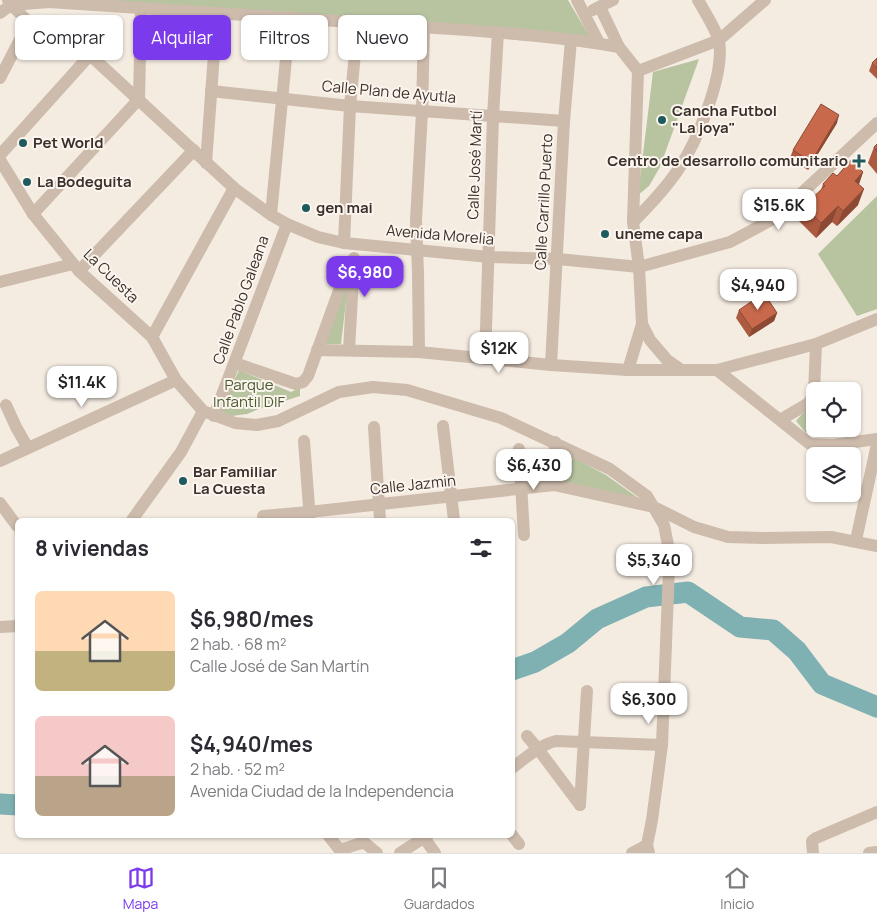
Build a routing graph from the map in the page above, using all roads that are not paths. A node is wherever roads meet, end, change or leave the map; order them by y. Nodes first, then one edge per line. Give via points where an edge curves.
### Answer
1 (577, 0) edge
2 (613, 0) edge
3 (698, 0) edge
4 (765, 0) edge
5 (9, 2) edge
6 (600, 7) junction
7 (141, 8) junction
8 (0, 13) edge
9 (217, 13) junction
10 (22, 15) edge
11 (254, 15) edge
12 (584, 15) junction
13 (427, 27) edge
14 (498, 32) junction
15 (571, 40) junction
16 (719, 40) junction
17 (599, 43) junction
18 (619, 47) junction
19 (15, 49) edge
20 (86, 60) edge
21 (96, 60) edge
22 (286, 60) edge
23 (354, 60) edge
24 (423, 60) edge
25 (638, 71) junction
26 (0, 78) edge
27 (211, 92) junction
28 (139, 99) junction
29 (282, 99) junction
30 (350, 106) junction
31 (422, 112) junction
32 (493, 117) junction
33 (564, 121) junction
34 (877, 123) edge
35 (194, 150) junction
36 (0, 155) edge
37 (0, 160) edge
38 (206, 163) junction
39 (234, 188) junction
40 (33, 214) junction
41 (271, 215) junction
42 (632, 222) junction
43 (287, 224) junction
44 (350, 244) junction
45 (416, 249) junction
46 (489, 256) junction
47 (354, 258) junction
48 (558, 259) junction
49 (639, 266) junction
50 (76, 268) junction
51 (0, 282) edge
52 (877, 319) edge
53 (642, 324) junction
54 (152, 337) junction
55 (816, 344) junction
56 (317, 350) junction
57 (349, 350) junction
58 (419, 352) junction
59 (484, 359) junction
60 (235, 363) junction
61 (551, 365) junction
62 (680, 369) junction
63 (628, 370) junction
64 (716, 370) junction
65 (176, 380) junction
66 (6, 405) dead end
67 (209, 413) junction
68 (780, 420) junction
69 (443, 426) dead end
70 (374, 427) dead end
71 (877, 439) edge
72 (304, 441) dead end
73 (555, 442) junction
74 (877, 444) edge
75 (28, 448) junction
76 (518, 449) dead end
77 (0, 461) edge
78 (554, 485) junction
79 (520, 489) junction
80 (451, 497) junction
81 (0, 502) edge
82 (379, 505) junction
83 (654, 507) junction
84 (263, 516) dead end
85 (310, 516) edge
86 (133, 518) edge
87 (380, 518) edge
88 (454, 518) edge
89 (15, 523) edge
90 (524, 535) dead end
91 (856, 540) junction
92 (877, 546) edge
93 (15, 626) edge
94 (0, 627) edge
95 (588, 692) dead end
96 (527, 736) dead end
97 (585, 741) junction
98 (662, 744) junction
99 (538, 749) junction
100 (515, 766) edge
101 (877, 812) edge
102 (330, 838) edge
103 (422, 838) edge
104 (426, 838) edge
105 (813, 847) edge
106 (648, 849) edge
107 (877, 852) edge
108 (377, 853) edge
109 (400, 853) edge
110 (435, 853) edge
111 (632, 853) edge
112 (869, 853) edge

1 - 12 street
2 - 6 street
3 - 16 street
4 - 16 street
5 - 7 street
5 - 8 street
5 - 10 street
6 - 12 street
6 - 18 street
7 - 9 street
7 - 28 street
9 - 11 street
9 - 27 street
12 - 17 street
13 - 14 street
14 - 15 street
14 - 32 street, Calle José Martí
15 - 17 street
15 - 33 street, Calle Carrillo Puerto
16 - 25 street
16 - 42 street via 720,61 714,88 698,132 678,169 654,202
17 - 18 street
18 - 25 street
19 - 26 street
20 - 36 street
21 - 28 street, Avenida Morelia
22 - 29 street
23 - 30 street
24 - 31 street
25 - 42 street
27 - 29 street, Calle Plan de Ayutla
27 - 38 street
28 - 35 street, Avenida Morelia
28 - 40 street
29 - 30 street, Calle Plan de Ayutla
29 - 41 street
30 - 31 street, Calle Plan de Ayutla
30 - 44 street
31 - 32 street, Calle Plan de Ayutla
31 - 45 street
32 - 33 street, Calle Plan de Ayutla
32 - 46 street, Calle José Martí
33 - 48 street, Calle Carrillo Puerto
34 - 49 street, Avenida Morelia via 775,218 730,242
35 - 38 street, Avenida Morelia
35 - 50 street
37 - 40 street, La Cuesta
38 - 39 street, Avenida Morelia
39 - 41 street, Avenida Morelia
39 - 54 street
40 - 50 street, La Cuesta
41 - 43 street, Avenida Morelia
42 - 49 street
43 - 44 street, Avenida Morelia via 318,237
43 - 60 street, Calle Pablo Galeana
44 - 45 street, Avenida Morelia
44 - 47 street
45 - 46 street, Avenida Morelia
45 - 58 street
46 - 48 street, Avenida Morelia
46 - 59 street, Calle José Martí
47 - 56 street
47 - 57 street
48 - 49 street, Avenida Morelia
48 - 61 street, Calle Carrillo Puerto
49 - 53 street
50 - 51 street
50 - 54 street, La Cuesta
52 - 55 street
53 - 62 street via 650,340 667,360
53 - 63 street
54 - 65 street, La Cuesta
55 - 64 street
55 - 68 street via 814,394 809,403
56 - 57 street
56 - 60 street via 308,376 296,384
57 - 58 street
58 - 59 street
59 - 61 street
60 - 67 street, Calle Pablo Galeana
61 - 63 street
62 - 63 street
62 - 64 street
64 - 68 street
65 - 67 street, La Cuesta
65 - 75 street
66 - 75 street
67 - 73 street via 235,423 257,426 278,421 339,392 373,387 408,390 501,418
67 - 86 street, Calle Pablo Galeana
68 - 71 street via 810,444 833,445
69 - 80 street
70 - 82 street
72 - 85 street
73 - 78 street
73 - 83 street via 610,469 647,496
74 - 91 street
75 - 77 street
76 - 79 street
78 - 79 street, Calle Jazmin
78 - 83 street, Calle Jazmin
79 - 80 street, Calle Jazmin
79 - 90 street
80 - 82 street, Calle Jazmin
80 - 88 street
81 - 89 street
82 - 85 street, Calle Jazmin
82 - 87 street
83 - 91 street via 694,528 728,537
83 - 98 street via 664,525 669,567
84 - 85 street, Calle Jazmin
91 - 92 street
93 - 94 street
95 - 97 street
96 - 99 street
97 - 98 street
97 - 99 street via 556,741
97 - 99 street via 580,806
98 - 106 street
99 - 100 street
101 - 105 street via 816,838
102 - 108 street via 339,849 365,843
103 - 109 street
104 - 110 street
106 - 111 street
107 - 112 street

